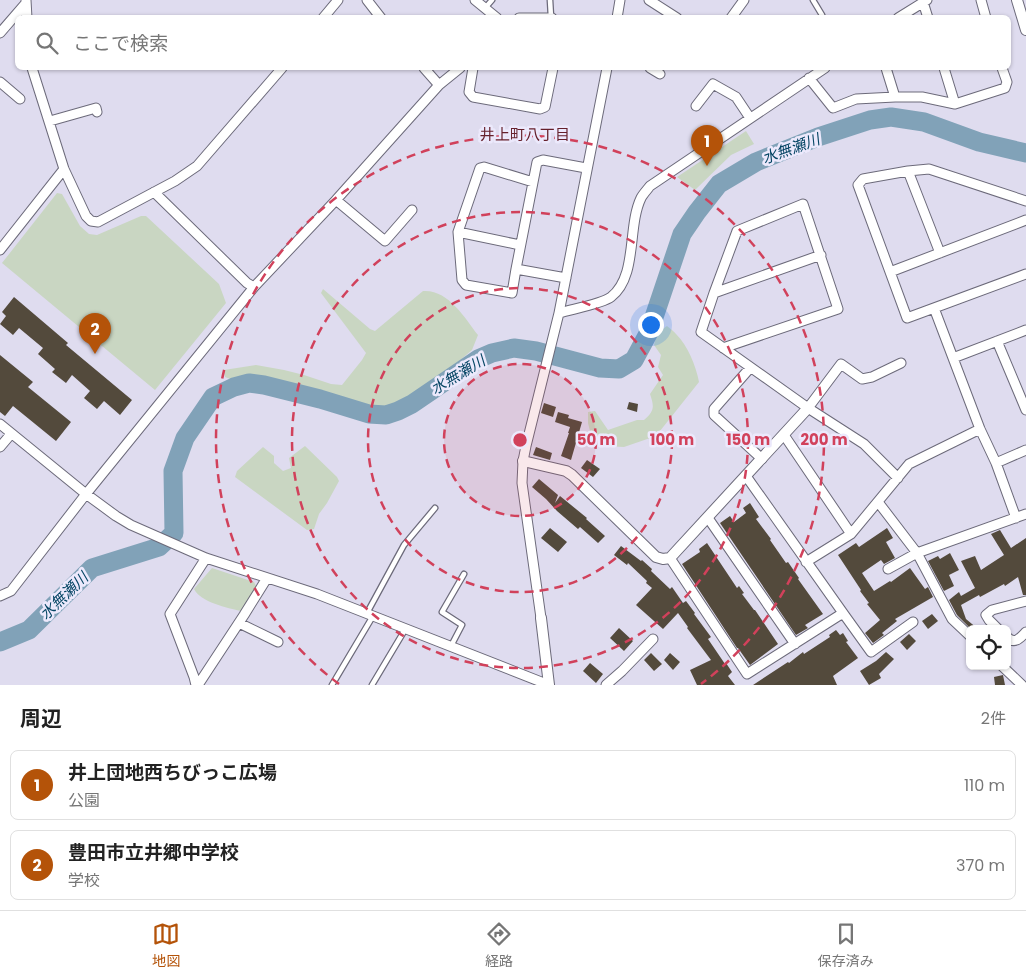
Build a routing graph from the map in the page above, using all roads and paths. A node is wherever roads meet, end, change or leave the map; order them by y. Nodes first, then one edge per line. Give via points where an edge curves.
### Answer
1 (338, 0) edge
2 (366, 0) edge
3 (475, 0) edge
4 (492, 0) edge
5 (550, 0) edge
6 (620, 0) edge
7 (649, 0) edge
8 (744, 0) edge
9 (813, 0) edge
10 (981, 0) edge
11 (1017, 0) edge
12 (925, 1) edge
13 (26, 2) edge
14 (486, 8) junction
15 (15, 15) edge
16 (15, 15) edge
17 (27, 15) edge
18 (326, 15) edge
19 (378, 15) edge
20 (494, 15) edge
21 (552, 15) edge
22 (618, 15) edge
23 (672, 15) edge
24 (733, 15) edge
25 (822, 15) dead end
26 (903, 15) edge
27 (927, 15) edge
28 (985, 15) edge
29 (1026, 30) edge
30 (0, 33) edge
31 (37, 70) edge
32 (280, 70) edge
33 (426, 70) edge
34 (458, 70) edge
35 (473, 70) edge
36 (553, 70) edge
37 (607, 70) edge
38 (653, 70) edge
39 (822, 70) edge
40 (887, 70) edge
41 (945, 70) edge
42 (1003, 70) edge
43 (660, 74) dead end
44 (809, 78) junction
45 (0, 82) edge
46 (439, 86) junction
47 (895, 97) junction
48 (20, 99) dead end
49 (955, 104) junction
50 (696, 106) dead end
51 (97, 112) dead end
52 (750, 118) junction
53 (50, 121) junction
54 (586, 168) junction
55 (64, 170) junction
56 (908, 171) junction
57 (533, 182) junction
58 (154, 192) junction
59 (336, 200) junction
60 (1026, 201) edge
61 (412, 210) dead end
62 (1026, 220) edge
63 (458, 232) junction
64 (520, 245) junction
65 (0, 250) edge
66 (940, 253) junction
67 (821, 255) junction
68 (516, 269) junction
69 (890, 272) junction
70 (1026, 274) edge
71 (566, 278) junction
72 (254, 287) junction
73 (714, 293) junction
74 (934, 308) junction
75 (559, 313) junction
76 (1026, 330) edge
77 (997, 341) junction
78 (723, 348) junction
79 (953, 358) junction
80 (901, 363) dead end
81 (750, 368) junction
82 (808, 408) junction
83 (1026, 410) edge
84 (0, 424) edge
85 (980, 429) junction
86 (11, 434) junction
87 (784, 435) junction
88 (0, 447) edge
89 (1026, 450) edge
90 (762, 458) junction
91 (523, 461) junction
92 (996, 463) junction
93 (746, 476) junction
94 (898, 478) junction
95 (86, 494) junction
96 (878, 502) junction
97 (435, 508) dead end
98 (1026, 514) edge
99 (708, 518) junction
100 (1016, 518) junction
101 (851, 534) junction
102 (917, 553) junction
103 (206, 558) junction
104 (670, 558) junction
105 (806, 562) junction
106 (888, 569) dead end
107 (464, 574) dead end
108 (267, 578) junction
109 (0, 596) edge
110 (1026, 601) edge
111 (843, 613) junction
112 (370, 614) junction
113 (541, 618) joint
114 (913, 622) dead end
115 (239, 623) junction
116 (994, 625) edge
117 (406, 628) junction
118 (966, 632) edge
119 (1026, 632) edge
120 (653, 639) dead end
121 (1011, 640) edge
122 (278, 642) dead end
123 (795, 644) junction
124 (451, 646) junction
125 (1006, 670) edge
126 (197, 685) edge
127 (332, 685) edge
128 (372, 685) edge
129 (549, 685) edge
130 (606, 685) edge
131 (1022, 685) edge

1 - 18 street
2 - 19 street
3 - 14 street
4 - 14 lane
5 - 21 lane
6 - 22 street
7 - 23 street
8 - 24 street
9 - 25 lane
10 - 28 street
11 - 29 street
12 - 26 street
12 - 27 street
13 - 15 street
13 - 17 street
14 - 20 street
16 - 30 street
31 - 53 street
32 - 58 street via 198,166
33 - 46 street
34 - 46 street
35 - 36 street via 469,92 473,98 540,109 545,107
37 - 54 street
38 - 43 street
39 - 44 street
40 - 47 street
41 - 49 street
42 - 49 street via 1007,82 1005,88
44 - 47 street via 832,108 856,99
44 - 52 street
45 - 48 street
46 - 59 street
47 - 49 street via 922,97
50 - 52 street via 713,84 736,97
51 - 53 street via 96,108
52 - 75 street via 650,186 641,197 623,283 611,297
53 - 55 street
54 - 57 street via 540,160
54 - 71 street
55 - 58 street via 90,221 98,222
55 - 65 street
56 - 60 street via 929,169
56 - 66 street
56 - 69 street via 863,179 858,185
57 - 63 street via 480,168
57 - 64 street
58 - 72 street
59 - 61 street via 385,241
59 - 72 street
62 - 66 street
63 - 64 street
63 - 68 street via 462,280 466,285 512,293
64 - 68 street
66 - 69 street
67 - 73 street
67 - 73 street via 803,204 737,231
67 - 78 street via 838,309
68 - 71 street
69 - 74 street via 907,318
70 - 74 street
71 - 75 street
72 - 95 street
73 - 78 street via 701,332
74 - 79 street
75 - 91 street
76 - 77 street
77 - 79 street
77 - 83 street
78 - 81 street
79 - 85 street
80 - 82 street via 862,379 841,364
81 - 82 street
81 - 90 street via 714,409 714,415
82 - 87 street
82 - 94 street via 864,444
84 - 86 street
85 - 92 street
85 - 94 street via 909,464
86 - 88 street
86 - 95 street
87 - 90 street
87 - 101 street
89 - 92 street
90 - 93 street
91 - 104 street via 566,471 656,557
91 - 113 street via 522,482
92 - 100 street
93 - 99 street
93 - 105 street
94 - 96 street
95 - 103 street via 131,525
95 - 109 street via 11,591
96 - 101 street
96 - 102 street
97 - 112 lane via 404,546
98 - 100 street
99 - 104 street
99 - 123 street
100 - 102 street
101 - 105 street
102 - 106 street
102 - 118 street via 952,619
103 - 108 street
103 - 126 street via 170,614
104 - 123 street via 748,674
105 - 111 street
107 - 124 lane via 442,612 462,625
108 - 112 street
108 - 115 street
110 - 116 street via 992,610 986,615
111 - 114 street via 871,652
111 - 123 street
112 - 117 street
112 - 127 lane
113 - 129 street
115 - 122 street
115 - 126 street
117 - 124 street
117 - 128 lane
119 - 121 street via 1018,640
120 - 130 street
124 - 129 street
125 - 131 street

